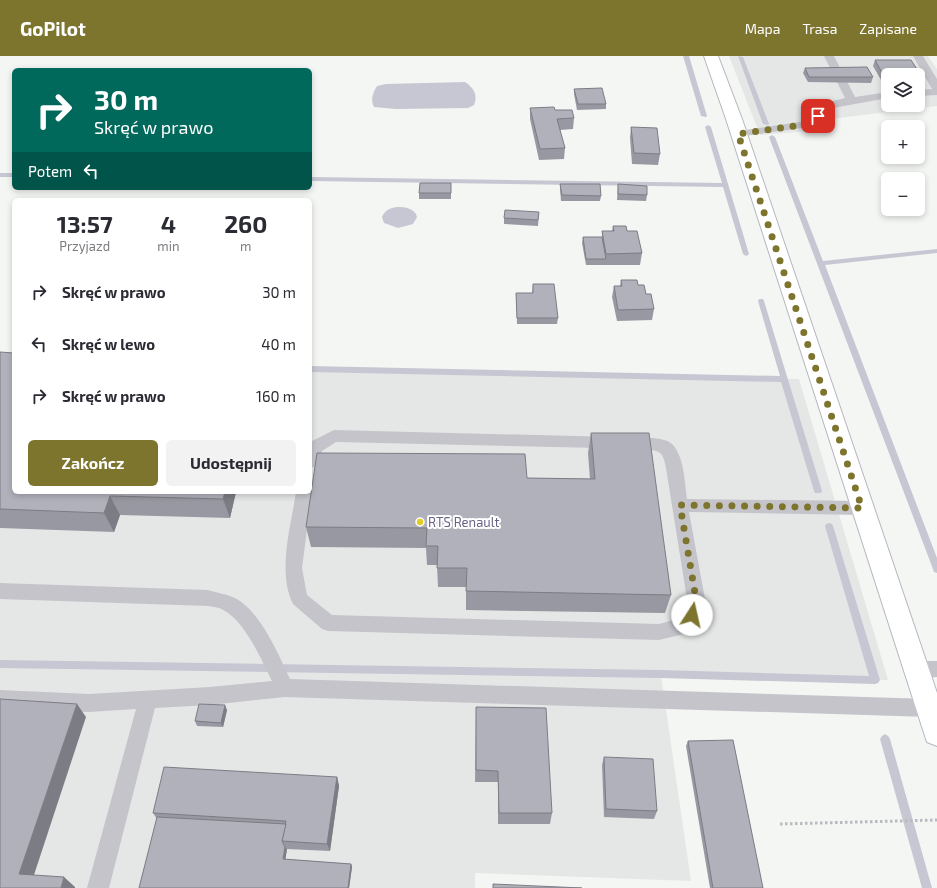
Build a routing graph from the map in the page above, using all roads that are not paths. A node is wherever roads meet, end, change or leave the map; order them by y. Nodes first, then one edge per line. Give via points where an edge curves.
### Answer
1 (711, 56) edge
2 (829, 56) edge
3 (918, 56) edge
4 (937, 88) edge
5 (937, 92) edge
6 (925, 93) edge
7 (881, 96) edge
8 (852, 101) junction
9 (738, 134) junction
10 (312, 456) edge
11 (304, 494) edge
12 (680, 505) junction
13 (862, 508) junction
14 (0, 592) edge
15 (937, 669) edge
16 (916, 670) junction
17 (284, 688) junction
18 (0, 699) edge
19 (148, 699) junction
20 (929, 708) junction
21 (937, 733) edge
22 (98, 888) edge

1 - 9 main road
2 - 8 lane
3 - 4 lane
5 - 6 lane
7 - 8 lane
8 - 9 lane via 829,105 809,124
9 - 13 main road
10 - 12 lane via 315,447 334,436 645,443 669,450
11 - 12 lane via 293,568 299,599 328,622 336,623 659,632 678,628 692,615 696,599
12 - 13 lane
13 - 16 main road
14 - 17 lane via 208,598 229,605 248,622 267,652
15 - 16 lane
16 - 20 main road
17 - 19 lane via 210,696
17 - 20 lane
18 - 19 lane via 89,703
19 - 22 lane
20 - 21 main road

